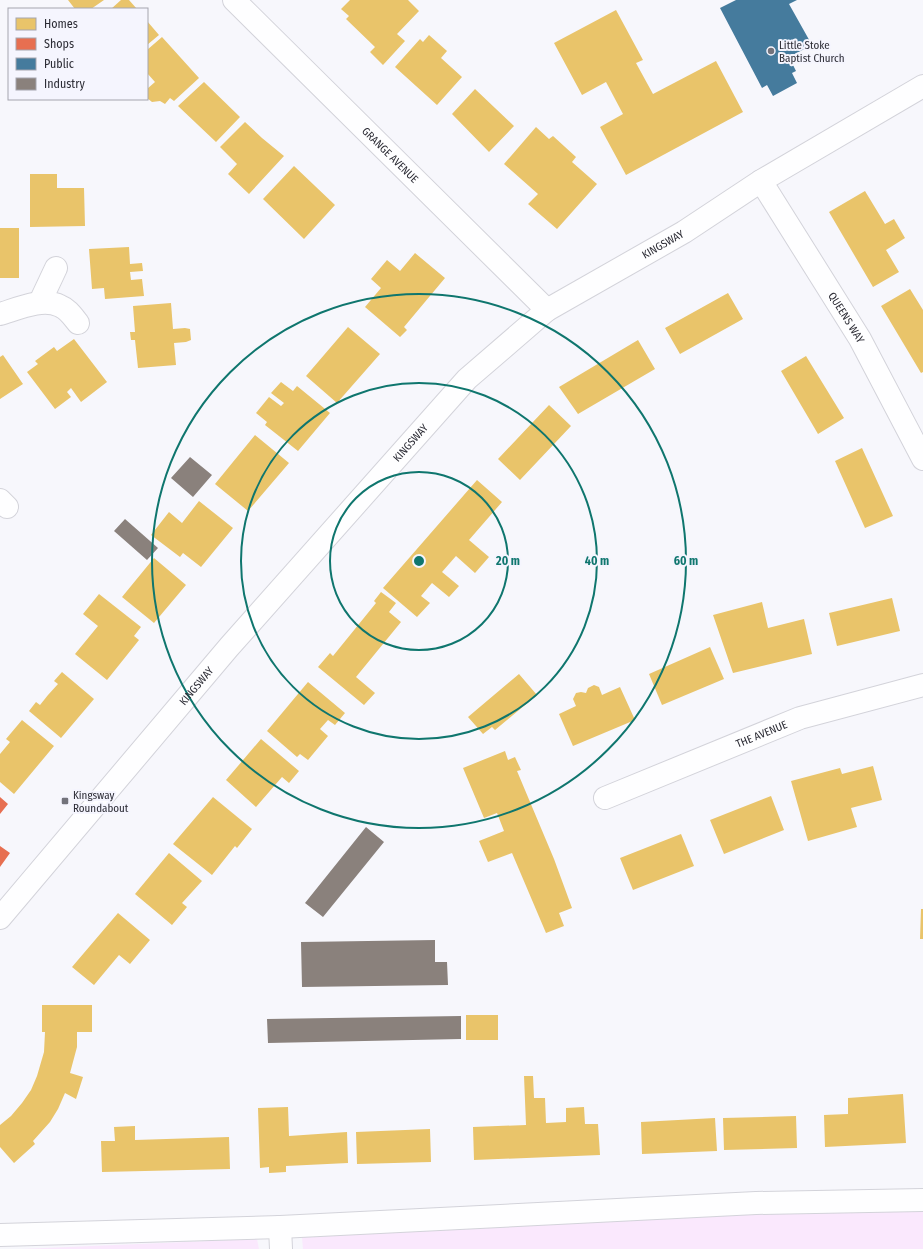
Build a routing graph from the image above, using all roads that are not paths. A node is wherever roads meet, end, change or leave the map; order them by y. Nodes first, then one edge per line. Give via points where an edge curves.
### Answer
1 (234, 0) edge
2 (923, 86) edge
3 (761, 181) junction
4 (56, 268) dead end
5 (40, 302) junction
6 (547, 310) junction
7 (0, 314) edge
8 (78, 323) dead end
9 (923, 460) edge
10 (923, 685) edge
11 (605, 798) dead end
12 (0, 918) edge
13 (923, 1200) edge
14 (280, 1227) junction
15 (0, 1235) edge
16 (281, 1249) edge

1 - 6 street, GRANGE AVENUE
2 - 3 street, KINGSWAY
3 - 6 street, KINGSWAY via 684,232
3 - 9 street, QUEENS WAY via 860,338
4 - 5 street
5 - 7 street
5 - 8 street via 60,305
6 - 12 street, KINGSWAY via 467,378 229,647
10 - 11 street, THE AVENUE via 800,718
13 - 14 street via 756,1203
14 - 15 street
14 - 16 street

